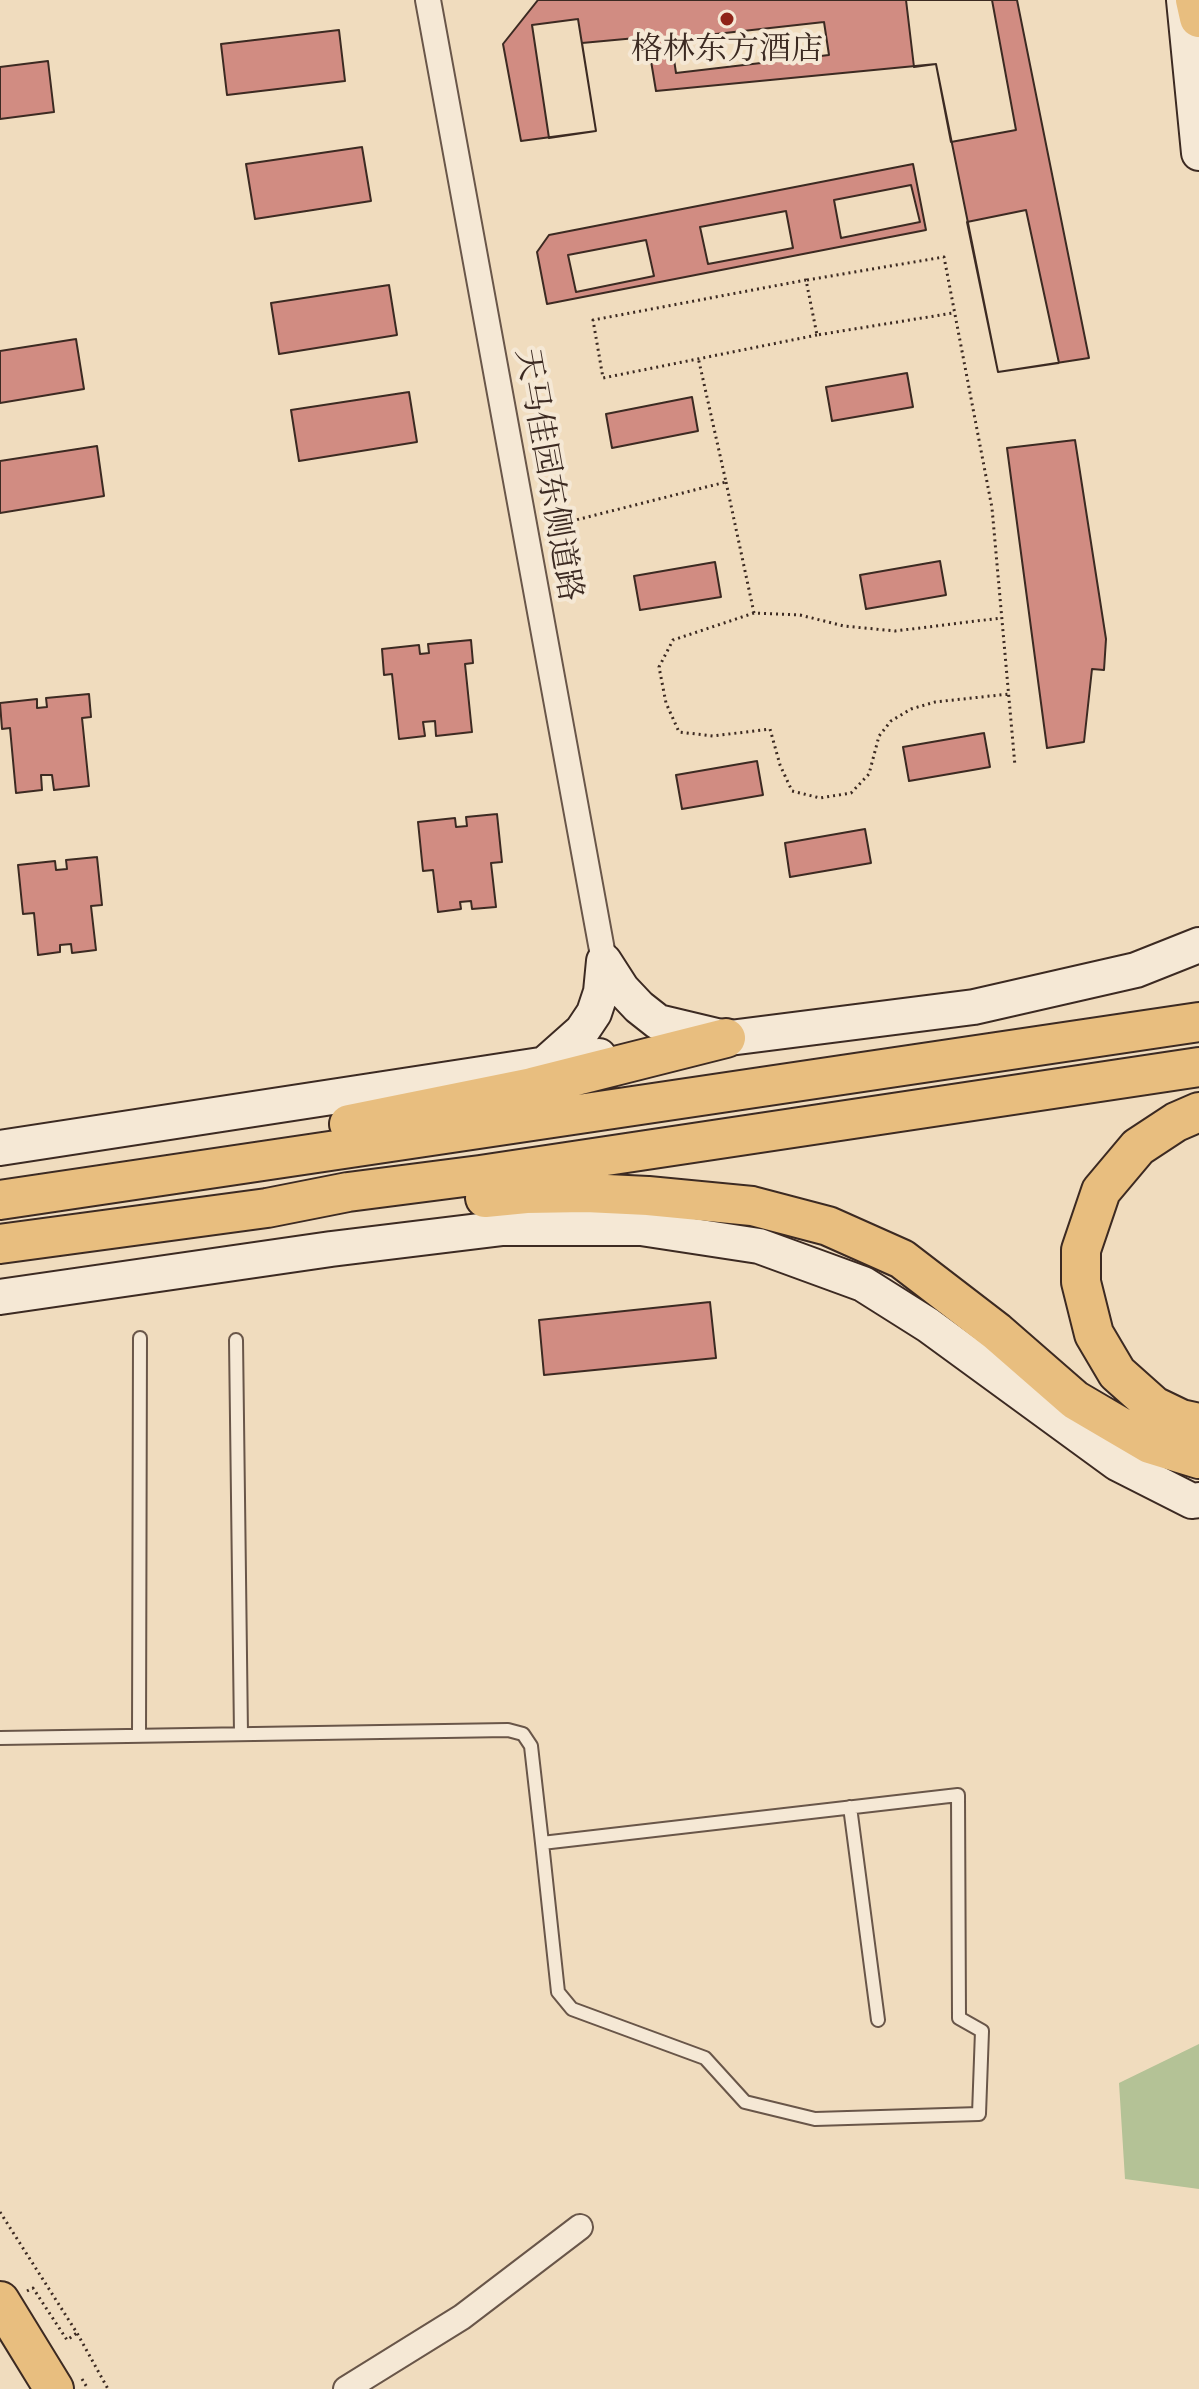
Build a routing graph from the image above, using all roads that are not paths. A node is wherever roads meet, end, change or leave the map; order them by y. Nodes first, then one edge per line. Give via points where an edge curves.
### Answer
1 (428, 0) edge
2 (1184, 0) edge
3 (1195, 0) edge
4 (1199, 18) edge
5 (1199, 153) edge
6 (1199, 945) edge
7 (604, 961) junction
8 (1199, 973) edge
9 (974, 1007) junction
10 (1199, 1022) edge
11 (726, 1038) junction
12 (1199, 1067) edge
13 (539, 1075) junction
14 (1199, 1112) edge
15 (0, 1148) edge
16 (0, 1188) edge
17 (660, 1198) junction
18 (0, 1200) edge
19 (349, 1203) junction
20 (460, 1233) junction
21 (0, 1244) edge
22 (0, 1297) edge
23 (140, 1338) dead end
24 (236, 1340) dead end
25 (1199, 1423) edge
26 (1199, 1459) edge
27 (1199, 1500) edge
28 (241, 1734) junction
29 (139, 1736) junction
30 (0, 1738) edge
31 (850, 1807) junction
32 (542, 1843) junction
33 (878, 2020) dead end
34 (580, 2227) dead end
35 (13, 2296) edge
36 (54, 2389) edge
37 (346, 2389) edge

1 - 7 street, 天马佳园东侧道路
2 - 5 main road
3 - 4 highway
6 - 9 main road via 1136,970
7 - 11 main road via 622,989 658,1022
7 - 13 main road via 594,1013
8 - 9 main road
9 - 11 main road
10 - 18 highway
11 - 13 highway
12 - 19 highway via 480,1175
13 - 15 main road via 331,1096
13 - 16 highway
14 - 25 highway via 1138,1147 1101,1191 1081,1250 1081,1282 1094,1334 1117,1373 1154,1406
17 - 19 highway via 586,1193
17 - 20 main road
17 - 26 highway via 752,1206 828,1226 902,1259 1075,1400 1150,1444
19 - 21 highway via 267,1208
20 - 22 main road
20 - 27 main road via 641,1228 759,1246 863,1284 1117,1463
23 - 29 lane
24 - 28 lane
28 - 29 lane
28 - 32 lane via 523,1734 531,1746
29 - 30 lane
31 - 32 lane
31 - 32 lane via 958,1795 959,2018 982,2031 979,2114 815,2119 745,2102 705,2058 572,2009 558,1992
31 - 33 lane
34 - 37 street via 462,2317
35 - 36 highway

